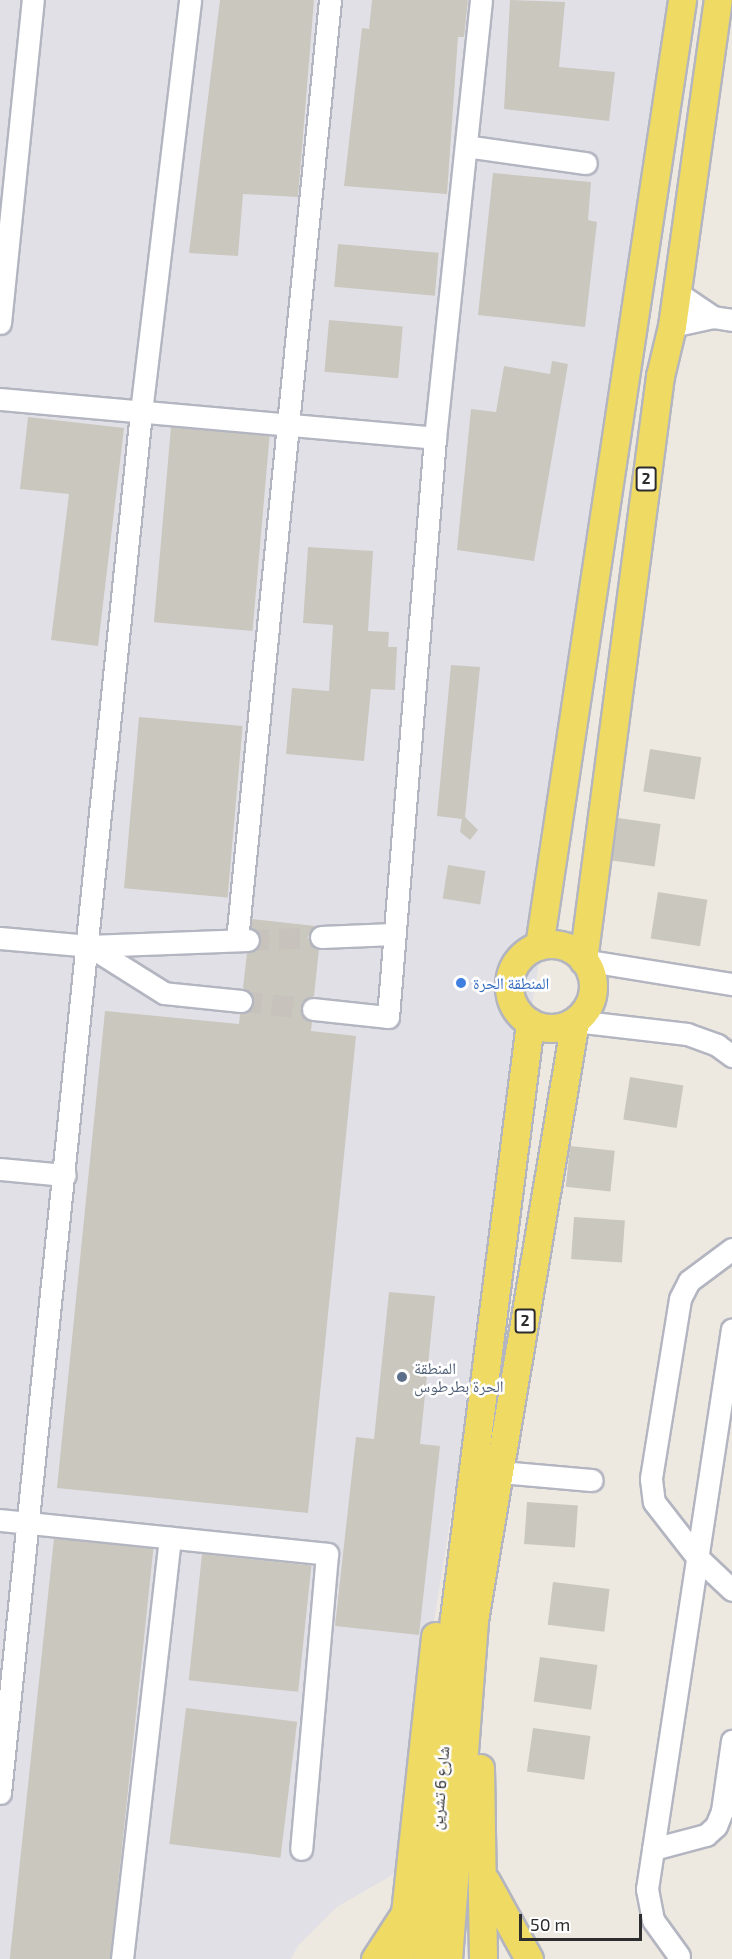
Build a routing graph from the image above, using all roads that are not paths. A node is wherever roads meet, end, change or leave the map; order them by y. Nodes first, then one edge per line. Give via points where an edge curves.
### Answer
1 (33, 0) edge
2 (190, 0) edge
3 (330, 0) edge
4 (481, 0) edge
5 (682, 0) edge
6 (718, 0) edge
7 (466, 146) junction
8 (586, 163) dead end
9 (676, 292) junction
10 (723, 319) edge
11 (0, 323) edge
12 (672, 326) junction
13 (0, 399) edge
14 (141, 412) junction
15 (286, 425) junction
16 (435, 438) junction
17 (393, 934) junction
18 (321, 937) tunnel mouth
19 (0, 939) edge
20 (89, 946) junction
21 (539, 946) junction
22 (583, 960) junction
23 (730, 982) edge
24 (241, 1001) tunnel mouth
25 (313, 1009) tunnel mouth
26 (575, 1021) junction
27 (530, 1023) junction
28 (727, 1048) edge
29 (0, 1169) edge
30 (65, 1175) junction
31 (732, 1249) edge
32 (732, 1329) edge
33 (592, 1480) dead end
34 (498, 1483) junction
35 (468, 1489) junction
36 (0, 1520) edge
37 (28, 1523) junction
38 (170, 1538) junction
39 (697, 1557) junction
40 (732, 1590) edge
41 (464, 1619) junction
42 (732, 1741) edge
43 (0, 1793) edge
44 (653, 1849) junction
45 (301, 1850) dead end
46 (481, 1872) junction
47 (406, 1913) junction
48 (679, 1956) dead end
49 (122, 1959) edge
50 (375, 1959) edge
51 (400, 1959) edge
52 (427, 1959) edge
53 (448, 1959) edge
54 (483, 1959) edge
55 (528, 1959) edge

1 - 11 street
2 - 14 street
3 - 15 street
4 - 7 street
5 - 21 main road
6 - 9 main road, 2
7 - 8 street
7 - 16 street
9 - 10 street
9 - 12 main road, 2
10 - 12 street
12 - 22 main road, 2 via 660,376
13 - 14 street
14 - 15 street
14 - 20 street
15 - 16 street
15 - 20 street via 243,940
16 - 17 street
17 - 18 street
17 - 25 street via 388,1017
19 - 20 street
20 - 24 street via 164,993
20 - 30 street
21 - 22 main road via 563,947
21 - 27 main road via 517,962 509,989 516,1008
22 - 23 street
22 - 26 main road via 593,987 591,1000
26 - 27 main road via 545,1028
26 - 28 street via 687,1034
26 - 34 main road, 2
27 - 35 main road
29 - 30 street
30 - 37 street
31 - 39 street via 689,1281 680,1299 651,1479 654,1502
32 - 39 street
33 - 34 street
34 - 41 main road, 2
34 - 46 main road via 479,1789
35 - 41 main road
35 - 47 main road via 457,1513 438,1612
36 - 37 street
37 - 38 street
37 - 43 street
38 - 45 street via 327,1554
38 - 49 street
39 - 40 street
39 - 44 street
41 - 52 main road, شارع 6 تشرين
41 - 53 main road, شارع 6 تشرين
42 - 44 street via 716,1826 706,1835
44 - 48 street via 647,1889 653,1920
46 - 54 main road
46 - 55 main road
47 - 50 main road
47 - 51 main road

